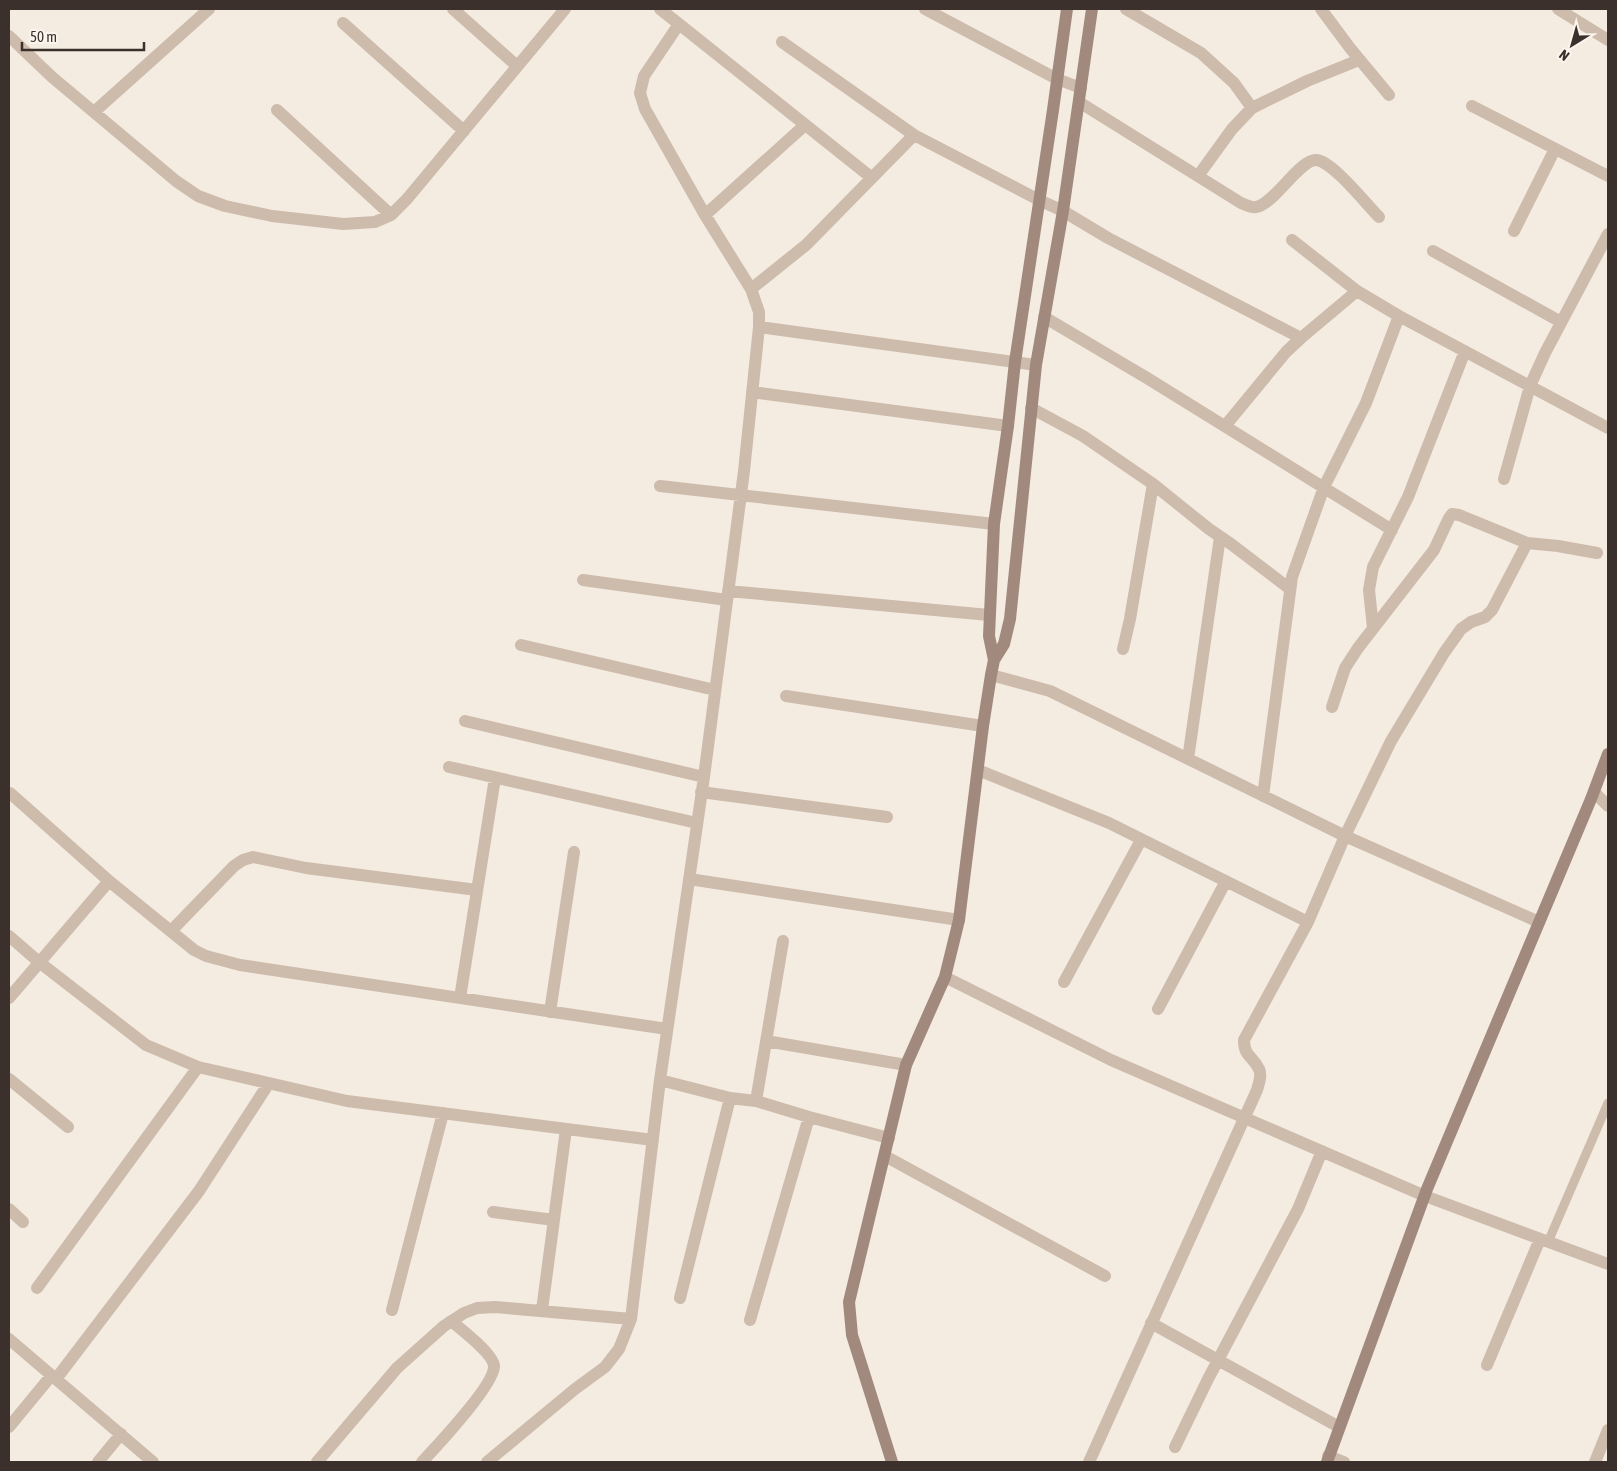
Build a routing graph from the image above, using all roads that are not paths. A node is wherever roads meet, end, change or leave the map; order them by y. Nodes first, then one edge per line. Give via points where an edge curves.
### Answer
1 (209, 9) edge
2 (453, 9) edge
3 (565, 9) edge
4 (660, 9) edge
5 (925, 9) edge
6 (1067, 9) edge
7 (1092, 9) edge
8 (1126, 9) edge
9 (1322, 9) edge
10 (1558, 9) edge
11 (343, 23) dead end
12 (679, 24) junction
13 (9, 36) edge
14 (1608, 40) edge
15 (782, 42) dead end
16 (1359, 60) junction
17 (517, 66) junction
18 (1058, 79) junction
19 (1081, 88) junction
20 (1389, 95) dead end
21 (1079, 102) junction
22 (1472, 106) dead end
23 (1252, 108) junction
24 (277, 110) dead end
25 (94, 112) junction
26 (805, 125) junction
27 (464, 131) junction
28 (914, 135) junction
29 (1555, 149) junction
30 (1198, 176) junction
31 (1608, 176) edge
32 (872, 178) junction
33 (1039, 200) junction
34 (1063, 210) junction
35 (391, 215) junction
36 (705, 215) junction
37 (1379, 218) dead end
38 (1514, 231) dead end
39 (1608, 234) edge
40 (1292, 240) dead end
41 (1433, 251) dead end
42 (751, 289) junction
43 (1357, 291) junction
44 (1399, 316) junction
45 (1044, 317) junction
46 (1561, 322) junction
47 (760, 327) junction
48 (1301, 338) junction
49 (1465, 351) junction
50 (1015, 362) junction
51 (1036, 365) junction
52 (1530, 386) junction
53 (752, 392) junction
54 (1031, 408) junction
55 (1008, 426) junction
56 (1225, 426) junction
57 (1608, 428) edge
58 (1504, 479) dead end
59 (1153, 484) junction
60 (660, 486) dead end
61 (1324, 487) junction
62 (741, 496) junction
63 (994, 524) junction
64 (1392, 530) junction
65 (1220, 537) junction
66 (1527, 543) junction
67 (1597, 553) dead end
68 (583, 580) dead end
69 (1290, 589) junction
70 (728, 595) junction
71 (990, 615) junction
72 (1374, 628) junction
73 (521, 645) dead end
74 (1123, 649) dead end
75 (994, 660) junction
76 (991, 675) junction
77 (715, 690) junction
78 (786, 696) dead end
79 (1332, 706) dead end
80 (465, 721) dead end
81 (983, 726) junction
82 (1608, 754) edge
83 (1188, 759) junction
84 (448, 767) dead end
85 (978, 770) junction
86 (704, 777) junction
87 (496, 778) junction
88 (701, 792) junction
89 (1594, 792) junction
90 (10, 793) dead end
91 (1263, 796) junction
92 (1608, 806) edge
93 (888, 817) dead end
94 (697, 823) junction
95 (1345, 836) junction
96 (1141, 840) junction
97 (574, 852) dead end
98 (689, 879) junction
99 (109, 881) junction
100 (1226, 882) junction
101 (477, 890) junction
102 (959, 920) junction
103 (1308, 922) junction
104 (1540, 922) junction
105 (171, 931) junction
106 (9, 936) edge
107 (783, 941) dead end
108 (39, 962) junction
109 (944, 977) junction
110 (1064, 982) dead end
111 (9, 998) edge
112 (460, 998) junction
113 (1158, 1009) dead end
114 (550, 1012) junction
115 (667, 1029) junction
116 (766, 1041) junction
117 (906, 1065) junction
118 (198, 1067) junction
119 (9, 1079) edge
120 (660, 1080) junction
121 (270, 1083) junction
122 (730, 1098) junction
123 (756, 1101) junction
124 (1608, 1103) edge
125 (443, 1113) junction
126 (809, 1117) junction
127 (1244, 1118) junction
128 (68, 1127) dead end
129 (566, 1129) junction
130 (889, 1138) junction
131 (653, 1140) junction
132 (1322, 1151) junction
133 (885, 1156) junction
134 (1425, 1196) junction
135 (9, 1209) edge
136 (494, 1212) dead end
137 (554, 1220) junction
138 (23, 1222) dead end
139 (1544, 1240) junction
140 (1608, 1264) edge
141 (1105, 1276) dead end
142 (37, 1288) dead end
143 (680, 1298) dead end
144 (392, 1310) dead end
145 (542, 1310) junction
146 (631, 1319) junction
147 (750, 1320) dead end
148 (451, 1321) junction
149 (1151, 1323) junction
150 (9, 1339) edge
151 (1219, 1360) junction
152 (1487, 1365) dead end
153 (54, 1377) junction
154 (9, 1427) edge
155 (1339, 1427) junction
156 (1608, 1430) edge
157 (121, 1434) junction
158 (1175, 1447) dead end
159 (1328, 1459) edge
160 (98, 1462) edge
161 (153, 1462) edge
162 (317, 1462) edge
163 (422, 1462) edge
164 (487, 1462) edge
165 (892, 1462) edge
166 (1089, 1462) edge
167 (1344, 1462) edge
168 (1595, 1462) edge

1 - 25 street
2 - 17 street
3 - 17 street
4 - 12 street
5 - 18 street
6 - 18 street
7 - 19 street
8 - 23 street via 1201,53 1234,82
9 - 16 street
10 - 14 street
11 - 27 street
12 - 26 street
12 - 36 street via 644,76 640,93 645,109
13 - 25 street
15 - 28 street
16 - 20 street
16 - 23 street
17 - 27 street
18 - 19 street
18 - 33 street
19 - 21 street
21 - 30 street
21 - 34 street
22 - 29 street
23 - 30 street via 1232,129
24 - 35 street
25 - 35 street via 176,181 198,196 225,206 272,216 343,224 375,222
26 - 32 street
26 - 36 street
27 - 35 street
28 - 32 street
28 - 33 street
29 - 31 street
29 - 38 street
30 - 37 street via 1241,203 1258,207 1266,203 1302,166 1316,160 1336,172
32 - 42 street via 806,245
33 - 34 street
33 - 50 street
34 - 45 street
34 - 48 street via 1108,238
36 - 42 street
39 - 46 street
40 - 43 street
41 - 46 street
42 - 47 street
43 - 44 street
43 - 48 street
44 - 49 street
44 - 61 street via 1366,404
45 - 51 street
45 - 56 street
46 - 52 street
47 - 50 street
47 - 53 street
48 - 56 street
49 - 52 street
49 - 64 street via 1408,498
50 - 51 street
50 - 55 street
51 - 54 street
52 - 57 street
52 - 58 street
53 - 55 street
53 - 62 street
54 - 59 street via 1083,436
54 - 75 street via 1010,619 1004,644
55 - 63 street
56 - 61 street
59 - 65 street
59 - 74 street
60 - 62 street
61 - 64 street
61 - 69 street
62 - 63 street
62 - 70 street
63 - 71 street
64 - 72 street via 1373,567 1369,590
65 - 69 street
65 - 83 street
66 - 67 street
66 - 72 street via 1452,514 1434,550
66 - 95 street via 1492,610 1485,617 1465,625 1444,653 1391,741
68 - 70 street
69 - 91 street
70 - 71 street
70 - 77 street
71 - 75 street via 989,636
72 - 79 street via 1345,668
73 - 77 street
75 - 76 street
76 - 81 street
76 - 83 street via 1050,691
77 - 86 street
78 - 81 street
80 - 86 street
81 - 85 street
82 - 89 street
83 - 91 street
84 - 87 street
85 - 96 street via 1109,823
85 - 102 street
86 - 88 street
87 - 94 street
87 - 101 street
88 - 93 street
88 - 94 street
89 - 92 street
89 - 104 street
90 - 99 street
91 - 95 street
94 - 98 street
95 - 103 street
95 - 104 street
96 - 100 street
96 - 110 street
97 - 114 street
98 - 102 street
98 - 115 street
99 - 105 street
99 - 108 street
100 - 103 street
100 - 113 street
101 - 105 street via 306,868 254,857 234,866
101 - 112 street
102 - 109 street
103 - 127 street via 1244,1040 1244,1049 1259,1069 1260,1076
104 - 134 street
105 - 112 street via 200,953 240,965
106 - 108 street
107 - 116 street
108 - 111 street
108 - 118 street via 146,1044
109 - 117 street
109 - 127 street via 1111,1060
112 - 114 street
114 - 115 street
115 - 120 street
116 - 117 street
116 - 123 street
117 - 130 street
118 - 121 street
118 - 142 street
119 - 128 street
120 - 122 street
120 - 131 street
121 - 125 street via 347,1101
121 - 153 street via 199,1191
122 - 123 street
122 - 143 street
123 - 126 street
124 - 139 lane
125 - 129 street
125 - 144 street
126 - 130 street
126 - 147 street
127 - 132 street
127 - 149 street
129 - 131 street
129 - 137 street
130 - 133 street
131 - 146 street
132 - 134 street
132 - 151 street via 1298,1209
133 - 141 street
133 - 165 street via 849,1302 852,1335
134 - 139 street
134 - 155 street
135 - 138 street
136 - 137 street
137 - 145 street
139 - 140 street
139 - 152 street
145 - 146 street
145 - 148 street via 495,1306 477,1308
146 - 164 street via 619,1349 605,1367
148 - 162 street via 398,1368
148 - 163 street via 491,1358 494,1366 486,1384 466,1412
149 - 151 street
149 - 166 street
150 - 153 street
151 - 155 street
151 - 158 street
153 - 154 street
153 - 157 street
155 - 159 street
156 - 168 street
157 - 160 street
157 - 161 street
159 - 167 street

